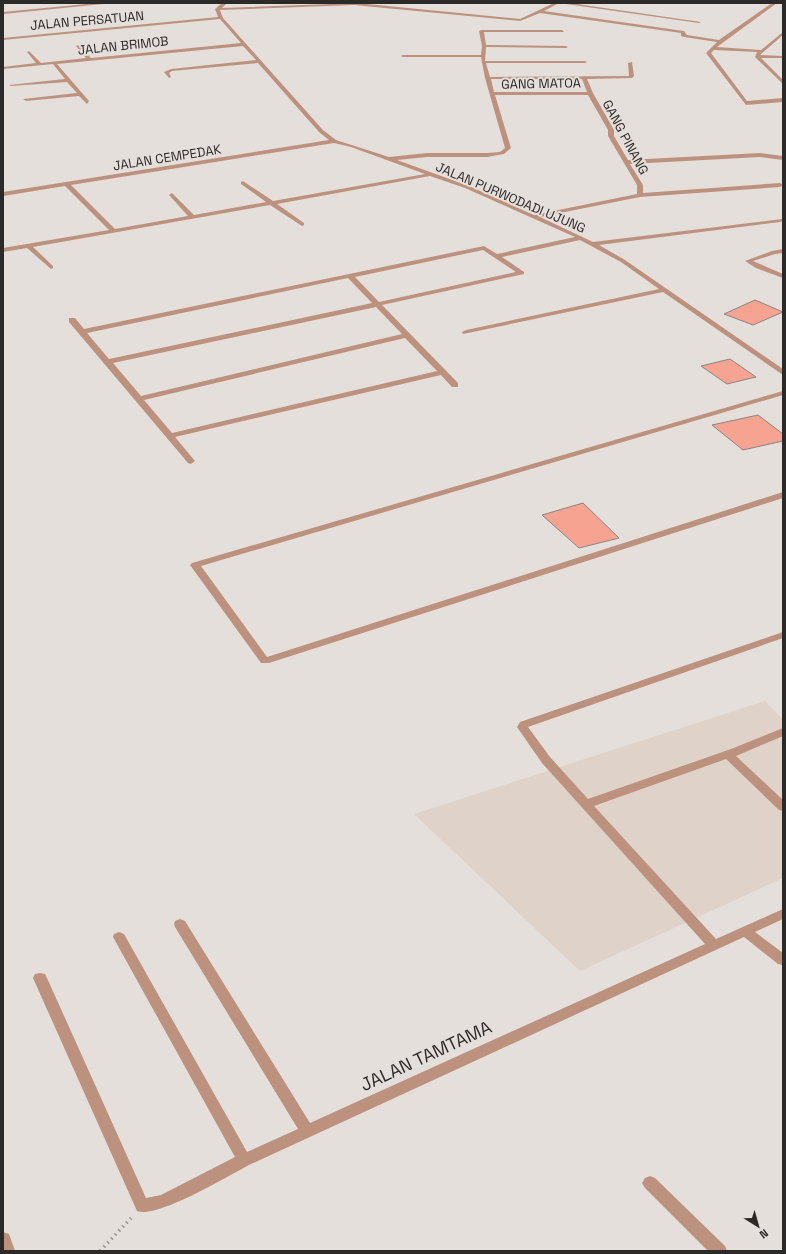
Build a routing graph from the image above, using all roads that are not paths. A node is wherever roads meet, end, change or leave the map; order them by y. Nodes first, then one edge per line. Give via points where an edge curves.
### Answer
1 (111, 3) edge
2 (287, 3) edge
3 (557, 3) edge
4 (561, 3) edge
5 (775, 3) edge
6 (219, 5) edge
7 (281, 6) junction
8 (539, 12) junction
9 (3, 13) edge
10 (221, 18) junction
11 (699, 22) dead end
12 (477, 26) dead end
13 (481, 31) junction
14 (562, 31) dead end
15 (783, 34) edge
16 (3, 39) edge
17 (720, 40) junction
18 (245, 44) junction
19 (78, 46) dead end
20 (484, 46) junction
21 (566, 47) dead end
22 (712, 48) junction
23 (762, 51) junction
24 (29, 52) dead end
25 (403, 56) dead end
26 (484, 56) junction
27 (757, 56) junction
28 (783, 58) edge
29 (90, 60) junction
30 (260, 61) junction
31 (483, 62) junction
32 (585, 62) dead end
33 (54, 63) junction
34 (630, 63) dead end
35 (40, 65) junction
36 (3, 68) edge
37 (169, 77) dead end
38 (584, 77) junction
39 (487, 78) junction
40 (68, 80) junction
41 (783, 83) edge
42 (11, 85) dead end
43 (590, 93) junction
44 (80, 94) junction
45 (492, 94) junction
46 (26, 99) dead end
47 (783, 100) edge
48 (87, 102) dead end
49 (334, 141) junction
50 (783, 158) edge
51 (386, 159) junction
52 (627, 162) junction
53 (430, 174) junction
54 (242, 183) dead end
55 (67, 184) junction
56 (780, 185) dead end
57 (3, 194) edge
58 (172, 195) dead end
59 (640, 195) junction
60 (271, 203) junction
61 (193, 217) junction
62 (532, 217) junction
63 (780, 220) dead end
64 (302, 224) dead end
65 (114, 231) junction
66 (581, 238) junction
67 (593, 244) junction
68 (28, 246) junction
69 (3, 250) edge
70 (783, 250) edge
71 (496, 256) junction
72 (51, 267) dead end
73 (350, 276) junction
74 (783, 276) edge
75 (664, 290) junction
76 (377, 304) junction
77 (72, 320) dead end
78 (82, 332) junction
79 (466, 332) dead end
80 (406, 335) junction
81 (108, 362) junction
82 (442, 372) junction
83 (783, 374) edge
84 (455, 385) dead end
85 (783, 393) edge
86 (139, 399) junction
87 (171, 436) junction
88 (191, 461) dead end
89 (783, 495) edge
90 (783, 635) edge
91 (783, 732) edge
92 (727, 754) junction
93 (586, 804) junction
94 (783, 807) edge
95 (783, 914) edge
96 (180, 924) dead end
97 (744, 931) junction
98 (119, 937) dead end
99 (713, 945) junction
100 (783, 960) edge
101 (40, 978) dead end
102 (307, 1131) junction
103 (244, 1160) junction
104 (650, 1183) dead end
105 (3, 1239) edge
106 (8, 1251) edge
107 (719, 1251) edge

1 - 9 street
2 - 7 street
3 - 8 street
4 - 11 street
5 - 17 street
6 - 7 street
6 - 10 street, JALAN PURWODADI UJUNG
7 - 8 street via 354,4 514,20 525,19
8 - 17 street via 676,30 684,32 683,35 686,36
10 - 16 street, JALAN PERSATUAN
10 - 18 street, JALAN PURWODADI UJUNG
12 - 13 street
13 - 14 street
13 - 20 street
15 - 23 street
17 - 22 street
18 - 29 street, JALAN BRIMOB
18 - 30 street, JALAN PURWODADI UJUNG
19 - 29 street
20 - 21 street
20 - 26 street
22 - 23 street
22 - 47 street via 708,53 746,103
23 - 27 street
24 - 35 street
25 - 26 street
26 - 31 street
27 - 28 street
27 - 41 street
29 - 33 street, JALAN BRIMOB
30 - 37 street via 171,70 166,72
30 - 49 street, JALAN PURWODADI UJUNG via 321,131
31 - 32 street
31 - 39 street
33 - 35 street, JALAN BRIMOB
33 - 40 street
34 - 38 street via 632,76
35 - 36 street, JALAN BRIMOB
38 - 39 street
38 - 43 street, GANG PINANG
39 - 45 street
40 - 42 street
40 - 44 street
43 - 45 street, GANG MATOA
43 - 52 street, GANG PINANG
44 - 46 street
44 - 48 street
45 - 51 street via 508,148 502,153
49 - 51 street, JALAN PURWODADI UJUNG
49 - 55 street, JALAN CEMPEDAK
50 - 52 street via 760,155
51 - 53 street, JALAN PURWODADI UJUNG
52 - 59 street, GANG PINANG via 640,185
53 - 60 street
53 - 62 street, JALAN PURWODADI UJUNG via 467,187
54 - 60 street
55 - 57 street, JALAN CEMPEDAK
55 - 65 street
56 - 59 street
58 - 61 street
59 - 62 street, GANG PINANG
60 - 61 street
60 - 64 street
61 - 65 street
62 - 66 street, JALAN PURWODADI UJUNG
63 - 67 street
65 - 68 street
66 - 67 street, JALAN PURWODADI UJUNG
66 - 71 street
67 - 75 street, JALAN PURWODADI UJUNG via 624,261
68 - 69 street
68 - 72 street
70 - 74 street via 748,261
71 - 73 street via 484,248
71 - 76 street via 522,273
73 - 76 street
73 - 78 street
75 - 79 street
75 - 83 street, JALAN PURWODADI UJUNG
76 - 80 street
76 - 81 street
77 - 78 street
78 - 81 street
80 - 82 street
80 - 86 street
81 - 86 street
82 - 84 street
82 - 87 street
85 - 89 street via 195,566 265,661
86 - 87 street
87 - 88 street
90 - 93 street via 524,724 523,730 546,760
91 - 92 street
92 - 93 street
92 - 94 street
93 - 99 street
95 - 97 street, JALAN TAMTAMA
96 - 102 street
97 - 99 street, JALAN TAMTAMA
97 - 100 street
98 - 103 street
99 - 102 street, JALAN TAMTAMA
101 - 103 street, JALAN TAMTAMA via 142,1206 164,1201
102 - 103 street, JALAN TAMTAMA
104 - 107 street
105 - 106 street

